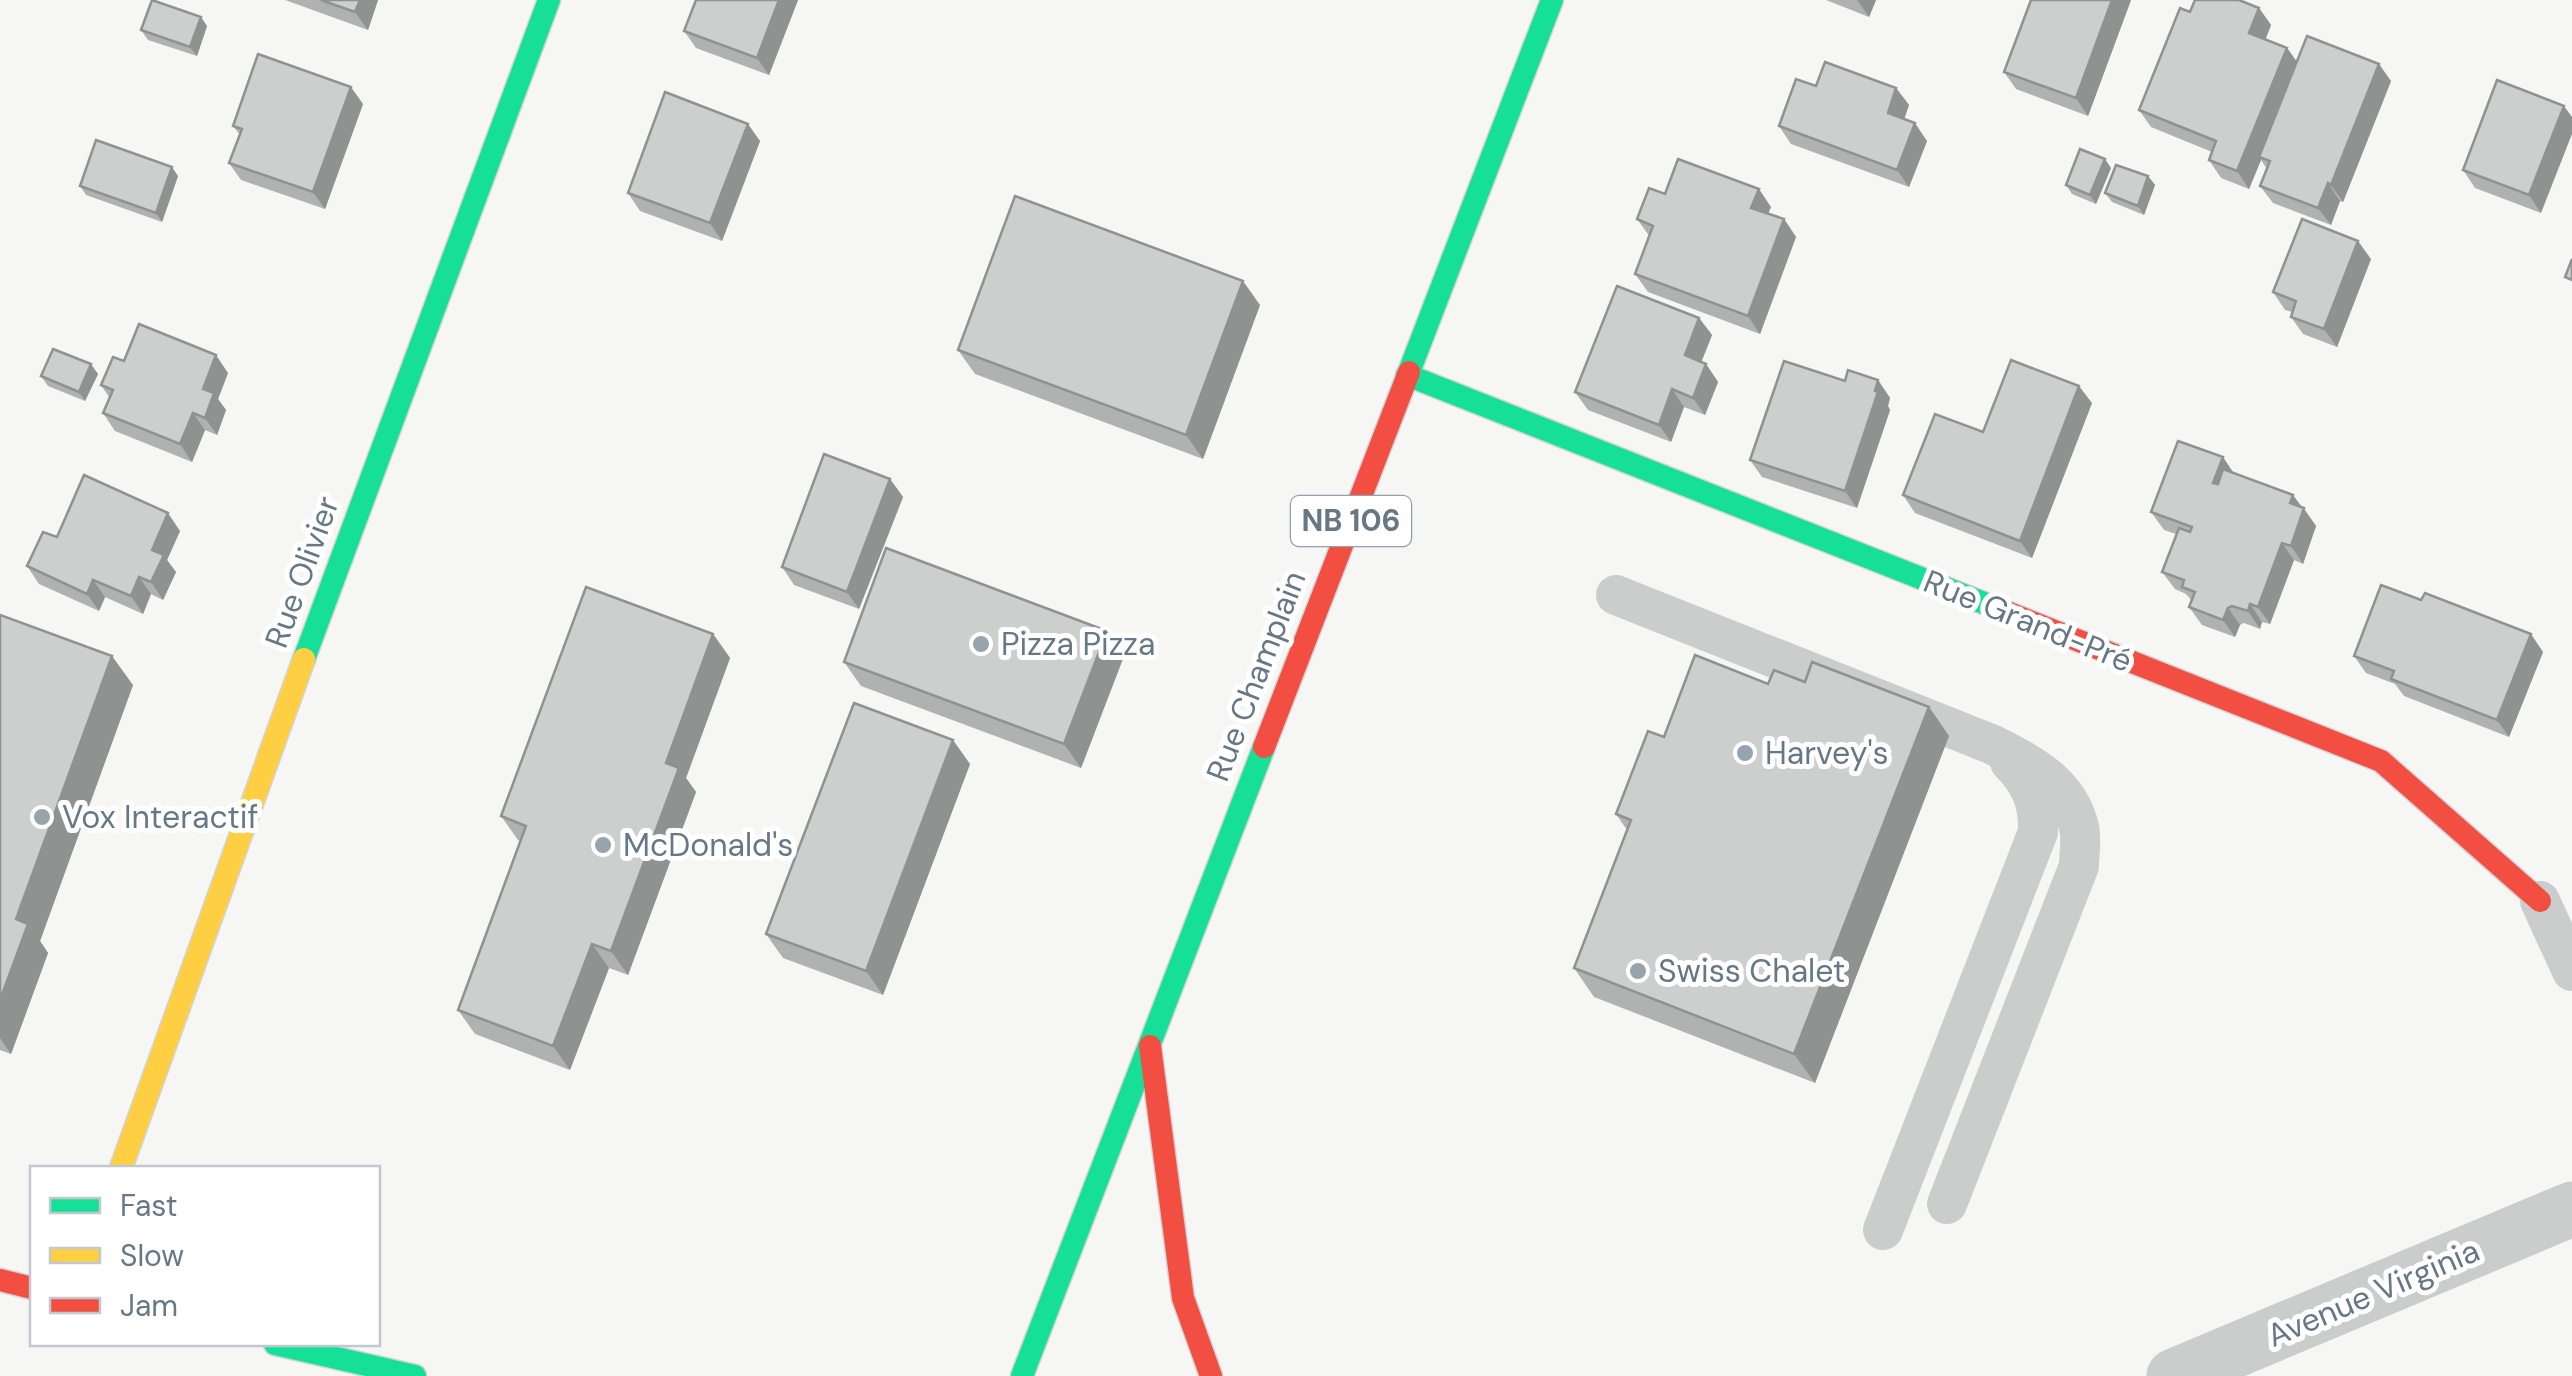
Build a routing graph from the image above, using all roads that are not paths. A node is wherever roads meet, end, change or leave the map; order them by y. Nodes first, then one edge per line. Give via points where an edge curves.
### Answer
1 (549, 0) edge
2 (1552, 0) edge
3 (1407, 375) junction
4 (1616, 595) dead end
5 (1991, 744) junction
6 (2540, 901) joint
7 (2572, 971) edge
8 (1150, 1042) junction
9 (122, 1166) edge
10 (1946, 1204) dead end
11 (2572, 1210) edge
12 (1883, 1230) dead end
13 (0, 1280) edge
14 (30, 1288) edge
15 (284, 1346) edge
16 (416, 1376) edge
17 (1022, 1376) edge
18 (1212, 1376) edge
19 (2174, 1376) edge

1 - 9 street, Rue Olivier
2 - 3 street, Rue Champlain / NB 106
3 - 6 street, Rue Grand-Pré via 2381,761
3 - 8 street, Rue Champlain / NB 106
4 - 5 lane
5 - 10 lane via 2034,766 2067,795 2080,829 2079,866
5 - 12 lane via 2032,790 2038,832
6 - 7 lane, Rue Grand-Pré
8 - 17 street, Rue Champlain / NB 106
8 - 18 street via 1183,1298
11 - 19 street, Avenue Virginia
13 - 14 street
15 - 16 street

